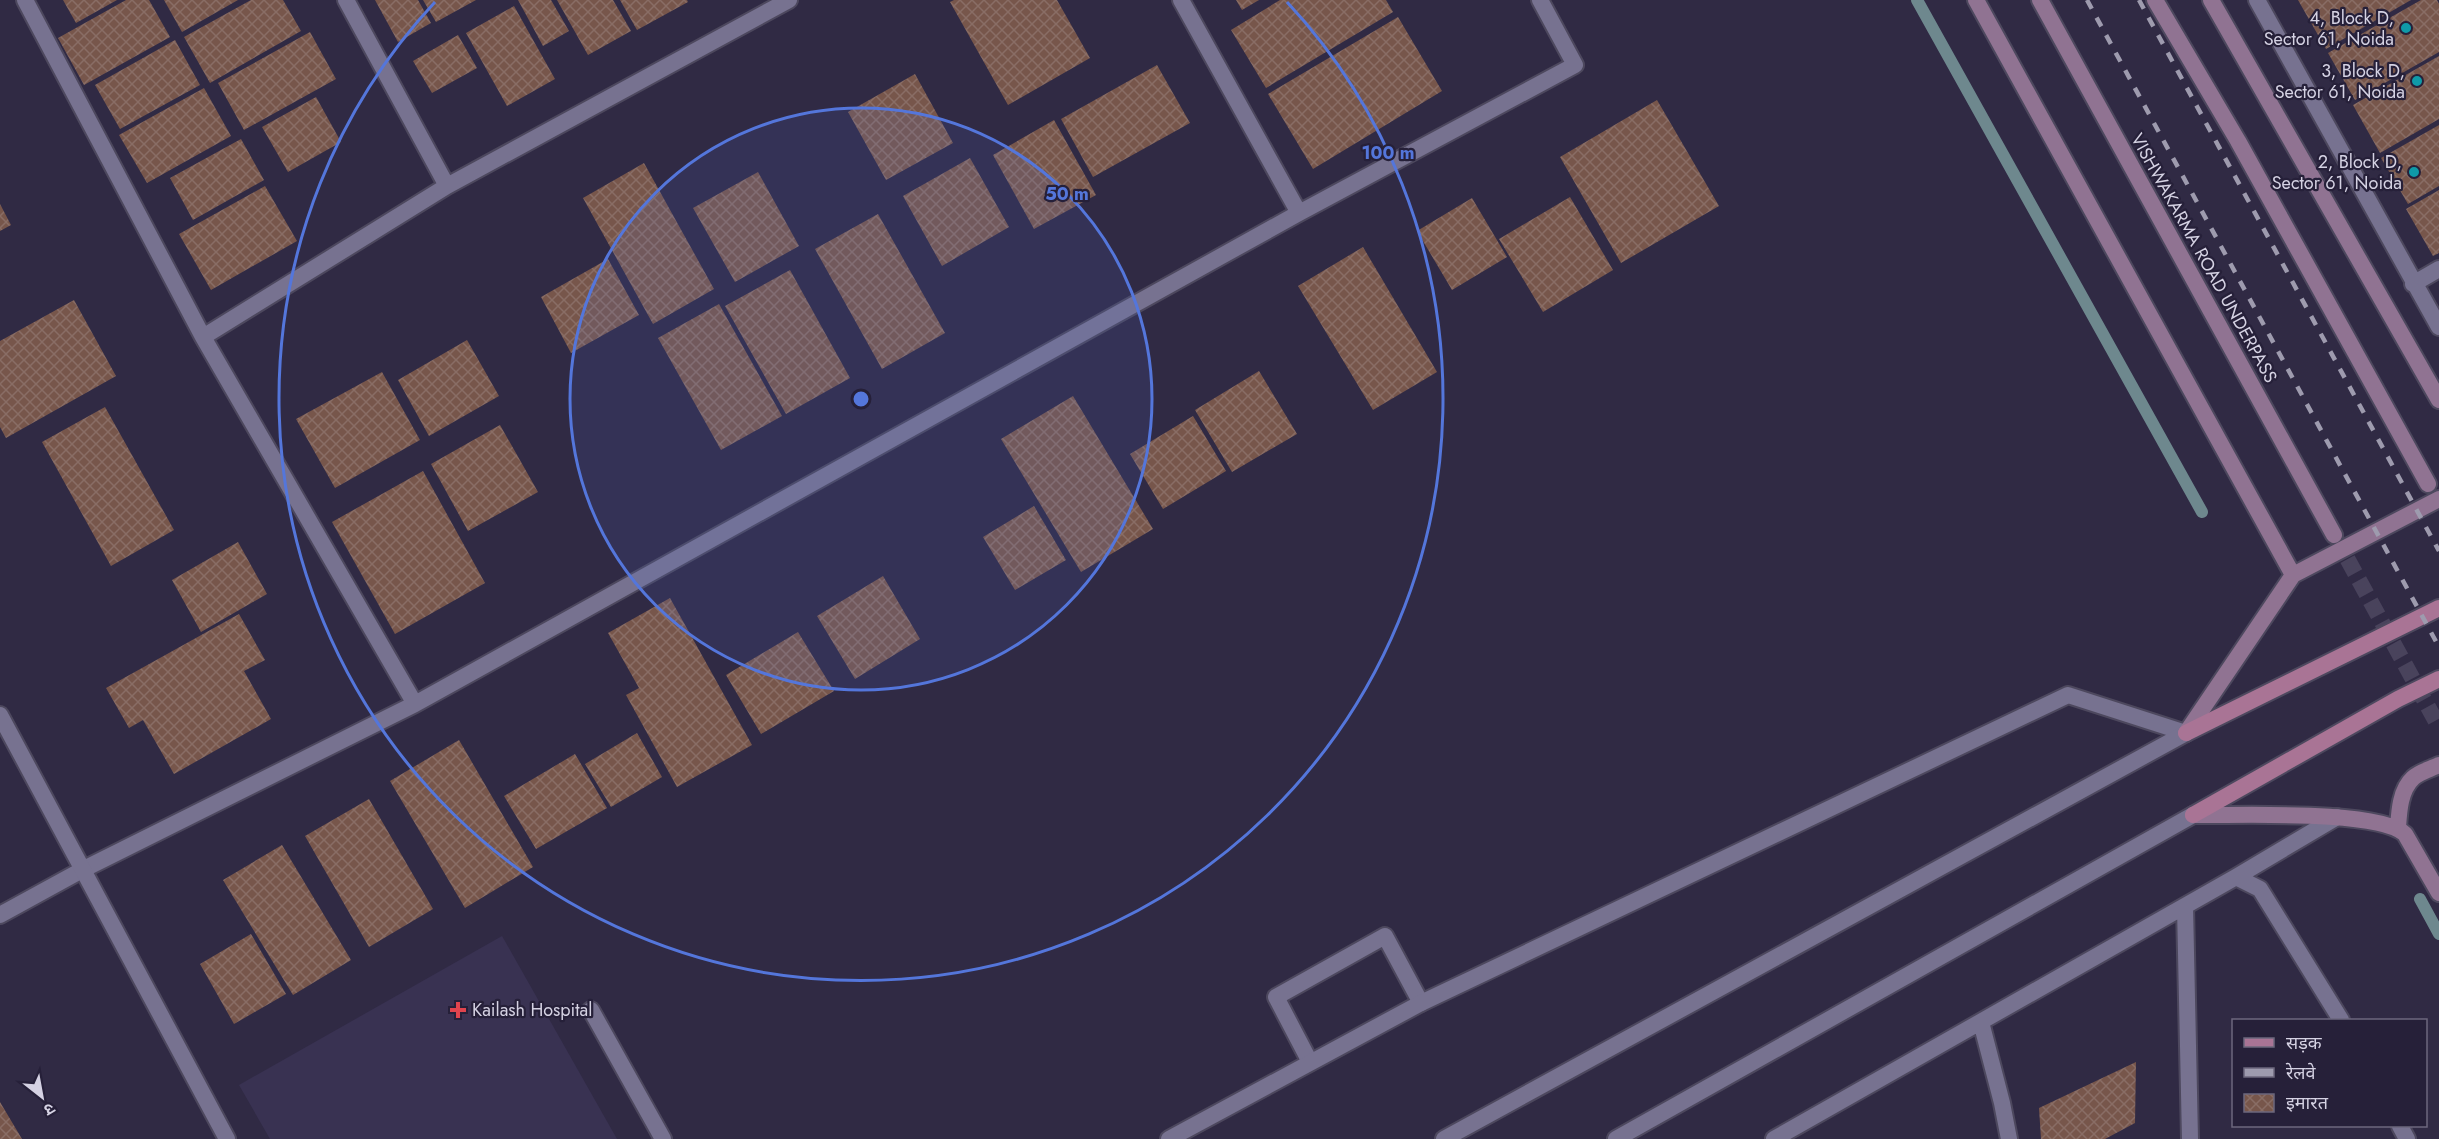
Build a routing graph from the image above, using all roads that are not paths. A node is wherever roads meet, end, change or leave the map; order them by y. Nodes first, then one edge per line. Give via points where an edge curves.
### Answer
1 (25, 0) edge
2 (346, 0) edge
3 (789, 0) edge
4 (1181, 0) edge
5 (1540, 0) edge
6 (1976, 0) edge
7 (2040, 0) edge
8 (2155, 0) edge
9 (2211, 0) edge
10 (2257, 0) edge
11 (447, 186) junction
12 (1299, 213) junction
13 (2439, 269) edge
14 (2413, 284) junction
15 (2439, 327) edge
16 (203, 337) junction
17 (2439, 399) edge
18 (2428, 483) dead end
19 (2439, 499) edge
20 (2334, 534) tunnel mouth
21 (2293, 575) junction
22 (2439, 608) edge
23 (2439, 679) edge
24 (415, 704) junction
25 (0, 715) edge
26 (2186, 733) junction
27 (2439, 765) edge
28 (2193, 815) junction
29 (2337, 817) junction
30 (2398, 828) junction
31 (82, 870) junction
32 (2236, 877) junction
33 (2439, 893) edge
34 (2185, 906) junction
35 (0, 915) edge
36 (1421, 1003) junction
37 (591, 1010) dead end
38 (2340, 1019) edge
39 (1980, 1022) junction
40 (1310, 1062) junction
41 (227, 1139) edge
42 (663, 1139) edge
43 (1169, 1139) edge
44 (1444, 1139) edge
45 (1616, 1139) edge
46 (1774, 1139) edge
47 (2008, 1139) edge
48 (2190, 1139) edge

1 - 16 street
2 - 11 street
3 - 11 street
4 - 12 street
5 - 12 street via 1575,65
6 - 21 main road
7 - 20 main road, VISHWAKARMA ROAD UNDERPASS
8 - 18 main road
9 - 17 main road
10 - 14 street
11 - 16 street
12 - 24 street
13 - 14 street
14 - 15 street
16 - 24 street
19 - 21 main road
21 - 26 main road
22 - 26 main road
23 - 28 main road
24 - 31 street
25 - 31 street
26 - 36 street via 2068,695
26 - 44 street
27 - 30 main road via 2413,778 2403,795
28 - 29 main road
28 - 45 street
29 - 30 main road
29 - 32 street
30 - 33 main road
31 - 35 street
31 - 41 street
32 - 34 street
32 - 38 street via 2260,889
34 - 39 street
34 - 48 street
36 - 40 street
36 - 40 street via 1385,936 1276,997
37 - 42 street
39 - 46 street
39 - 47 street
40 - 43 street

